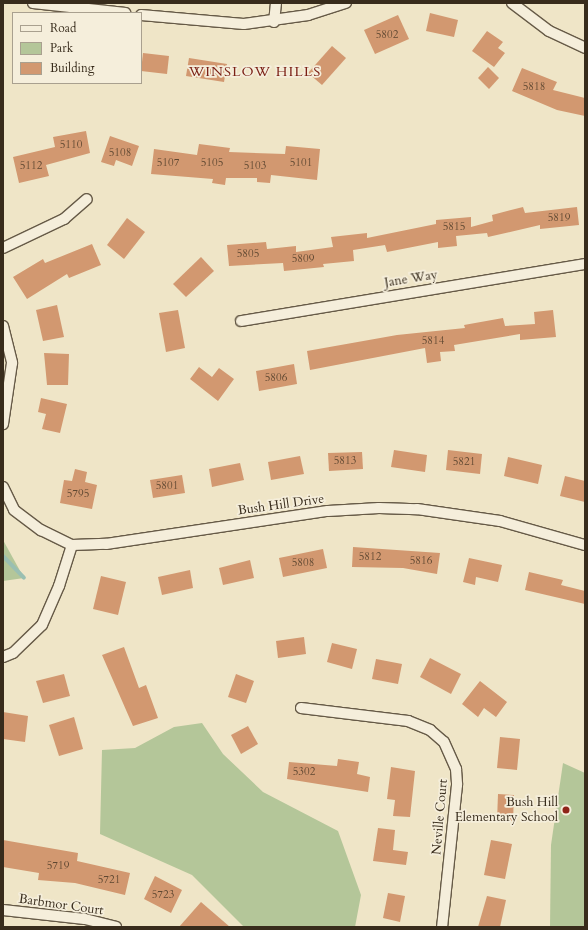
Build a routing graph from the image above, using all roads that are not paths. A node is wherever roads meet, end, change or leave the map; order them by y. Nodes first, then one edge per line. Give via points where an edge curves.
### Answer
1 (33, 3) edge
2 (276, 3) edge
3 (346, 3) edge
4 (512, 3) edge
5 (116, 12) edge
6 (142, 15) edge
7 (274, 22) junction
8 (585, 48) edge
9 (87, 199) dead end
10 (3, 248) edge
11 (585, 264) edge
12 (241, 321) dead end
13 (3, 326) edge
14 (3, 424) edge
15 (3, 487) edge
16 (72, 545) junction
17 (585, 545) edge
18 (3, 657) edge
19 (301, 708) dead end
20 (3, 910) edge
21 (116, 927) edge
22 (442, 927) edge

1 - 5 street
2 - 7 street
3 - 7 street
4 - 8 street via 549,31
6 - 7 street via 244,24
9 - 10 street via 64,219
11 - 12 street, Jane Way
13 - 14 street via 12,363
15 - 16 street, Bush Hill Drive via 14,510 41,530
16 - 17 street, Bush Hill Drive via 106,544 328,511 380,508 418,509 486,519
16 - 18 street via 60,586 42,625 13,653
19 - 22 street, Neville Court via 408,721 430,730 444,742 456,769 457,785
20 - 21 street, Barbmor Court via 85,919

